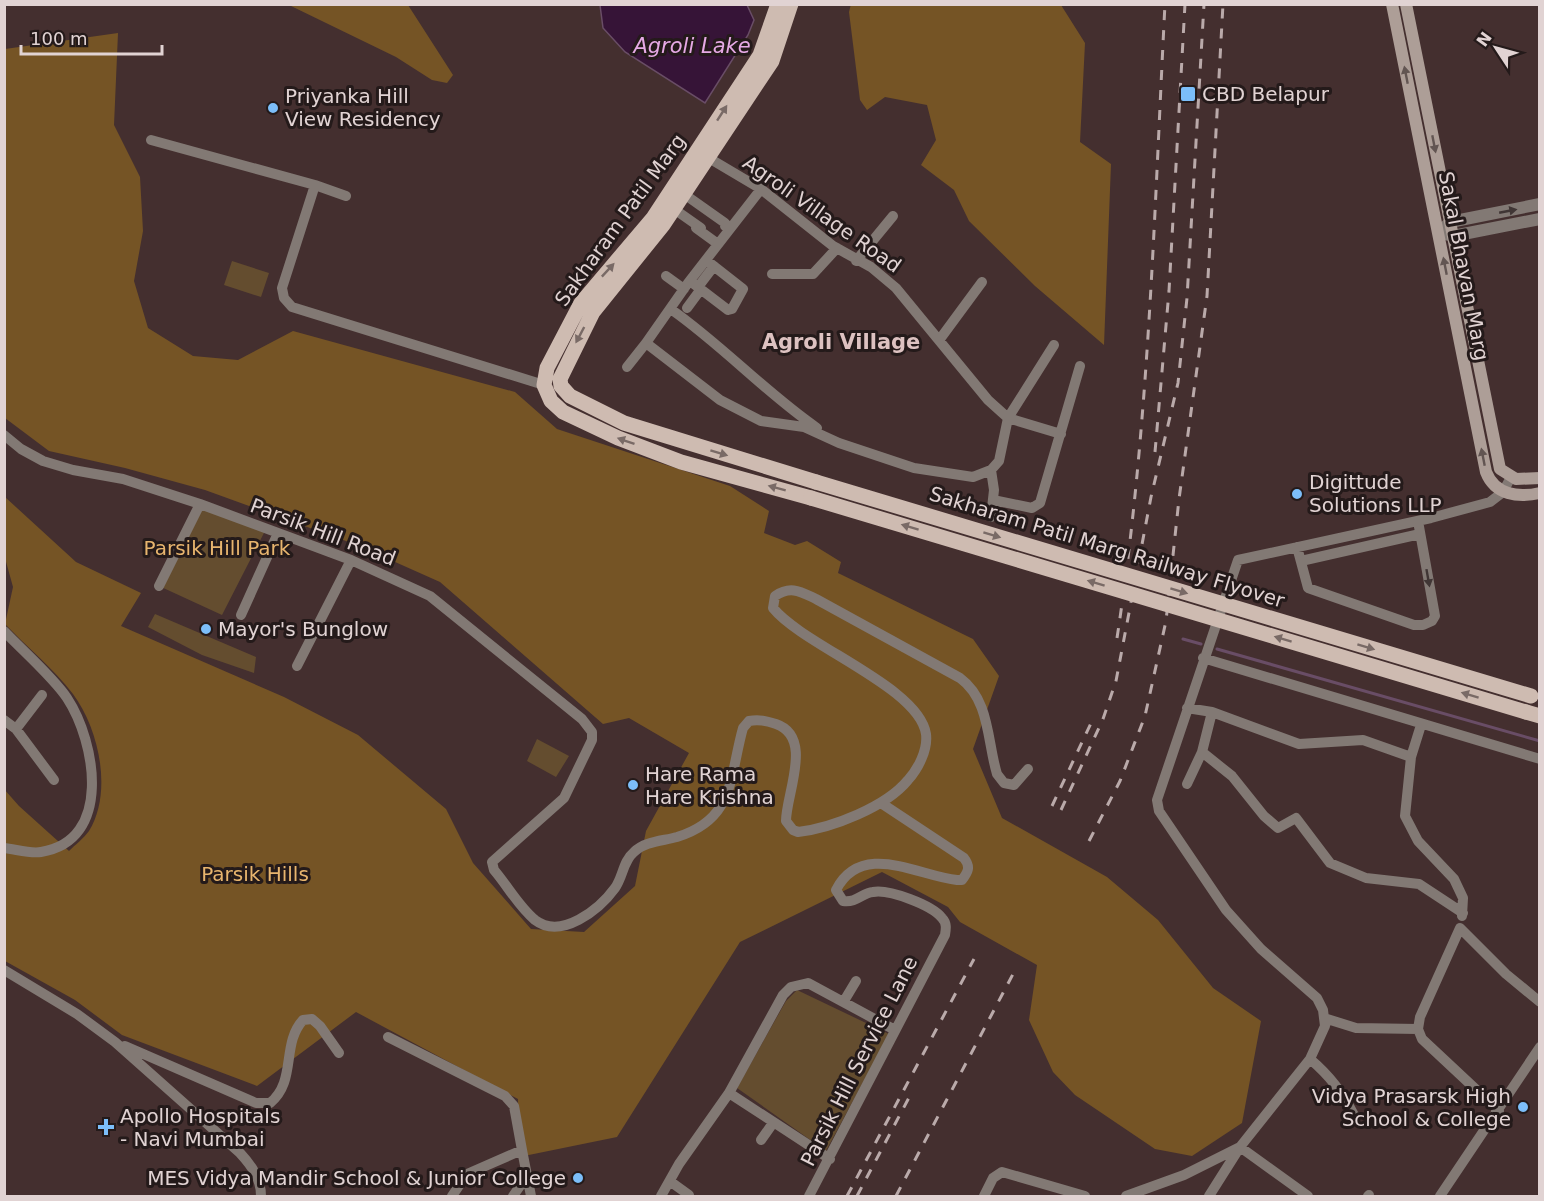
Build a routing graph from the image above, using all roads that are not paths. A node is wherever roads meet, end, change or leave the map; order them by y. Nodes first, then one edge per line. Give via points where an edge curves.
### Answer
1 (778, 4) edge
2 (791, 4) edge
3 (1392, 4) edge
4 (1406, 4) edge
5 (151, 140) dead end
6 (702, 155) junction
7 (315, 185) junction
8 (761, 189) junction
9 (684, 194) junction
10 (346, 196) dead end
11 (1539, 204) edge
12 (674, 209) junction
13 (893, 216) dead end
14 (1539, 219) edge
15 (1450, 222) junction
16 (725, 226) dead end
17 (1438, 232) junction
18 (1453, 236) junction
19 (718, 244) junction
20 (837, 248) junction
21 (856, 261) junction
22 (710, 263) junction
23 (772, 274) dead end
24 (666, 276) dead end
25 (982, 282) dead end
26 (694, 286) junction
27 (687, 308) dead end
28 (672, 310) junction
29 (940, 339) junction
30 (646, 343) junction
31 (1054, 345) dead end
32 (1080, 366) dead end
33 (627, 367) dead end
34 (544, 385) junction
35 (1008, 418) junction
36 (1061, 434) junction
37 (4, 435) edge
38 (663, 436) joint
39 (839, 443) junction
40 (992, 470) junction
41 (1511, 477) junction
42 (1539, 478) edge
43 (1503, 492) junction
44 (1539, 493) edge
45 (993, 500) junction
46 (200, 504) junction
47 (991, 517) dead end
48 (1418, 520) junction
49 (278, 533) junction
50 (1420, 534) junction
51 (1297, 547) junction
52 (351, 560) junction
53 (1300, 561) junction
54 (159, 586) dead end
55 (240, 615) dead end
56 (4, 631) edge
57 (1203, 658) junction
58 (297, 666) dead end
59 (42, 695) dead end
60 (1535, 697) edge
61 (1187, 708) junction
62 (1212, 712) junction
63 (1533, 714) edge
64 (4, 720) edge
65 (1421, 725) junction
66 (16, 729) junction
67 (1202, 752) junction
68 (1411, 757) junction
69 (1539, 759) edge
70 (1028, 770) dead end
71 (54, 780) dead end
72 (1186, 784) dead end
73 (881, 803) junction
74 (4, 848) edge
75 (1463, 913) junction
76 (1460, 928) junction
77 (4, 970) edge
78 (856, 981) dead end
79 (844, 1001) junction
80 (1539, 1002) edge
81 (1324, 1018) junction
82 (1418, 1029) junction
83 (895, 1030) junction
84 (388, 1037) dead end
85 (115, 1042) junction
86 (1539, 1047) edge
87 (339, 1053) dead end
88 (1310, 1059) junction
89 (729, 1093) junction
90 (1499, 1111) junction
91 (1354, 1115) dead end
92 (773, 1123) junction
93 (760, 1140) dead end
94 (1240, 1147) junction
95 (522, 1150) junction
96 (830, 1159) junction
97 (527, 1176) junction
98 (671, 1182) junction
99 (1212, 1193) edge
100 (689, 1195) edge
101 (261, 1197) edge
102 (452, 1197) edge
103 (513, 1197) edge
104 (531, 1197) edge
105 (661, 1197) edge
106 (809, 1197) edge
107 (984, 1197) edge
108 (1085, 1197) edge
109 (1126, 1197) edge
110 (1225, 1197) edge
111 (1308, 1197) edge
112 (1440, 1197) edge

6 -> 1 main road, Sakharam Patil Marg via 760,55
2 - 6 main road, Sakharam Patil Marg via 772,61
17 -> 3 main road, Sakal Bhavan Marg
4 -> 15 main road, Sakal Bhavan Marg
5 - 7 street
6 - 8 street, Agroli Village Road
6 - 9 main road, Sakharam Patil Marg
34 -> 6 main road, Sakharam Patil Marg via 547,368 581,303
7 - 10 street
7 - 34 street via 282,288 292,307
8 - 19 street
8 - 20 street, Agroli Village Road
9 - 12 main road, Sakharam Patil Marg
9 - 16 street
15 -> 11 street
12 - 19 street
12 -> 38 main road, Sakharam Patil Marg via 593,312 560,379 570,396 624,423
13 - 21 street
14 - 18 street
15 - 17 street
15 - 18 main road, Sakal Bhavan Marg
17 - 18 street
43 -> 17 main road, Sakal Bhavan Marg via 1489,481 1486,472
18 - 41 main road, Sakal Bhavan Marg via 1500,469
19 - 22 street
20 - 21 street, Agroli Village Road
20 - 23 street via 813,274
21 - 29 street, Agroli Village Road via 871,267 897,288
22 - 26 street
22 - 26 street via 743,292 728,310
24 - 26 street
25 - 29 street
26 - 27 street
26 - 28 street
28 - 30 street
28 - 39 street via 722,347 786,407
29 - 35 street, Agroli Village Road via 988,400
30 - 33 street
30 - 39 street via 720,400 741,411 761,421 804,427
31 - 35 street
32 - 36 street
63 -> 34 main road, Sakharam Patil Marg Railway Flyover, bridge via 681,462 563,412 551,401
35 - 36 street
35 - 40 street via 999,461
36 - 45 street via 1036,507
37 - 46 street, Parsik Hill Road via 44,461 123,479
38 -> 60 main road, Sakharam Patil Marg Railway Flyover, bridge
39 - 40 street via 951,476 973,477
40 - 45 street
41 - 42 main road via 1528,481
41 - 43 street
43 - 44 main road via 1521,496
43 - 48 street via 1490,502
45 - 47 street
46 - 49 street, Parsik Hill Road
46 - 54 street
48 - 50 street
48 - 51 street
49 - 52 street, Parsik Hill Road
49 - 55 street
50 - 53 street
50 -> 53 street via 1435,616 1423,625 1311,590
51 - 53 street
51 - 57 street via 1238,560
52 - 58 street
52 - 73 street, Parsik Hill Road via 430,596 582,719 592,732 589,750 564,798 492,862 494,870 533,919 543,925 569,926 581,921 615,888 634,852 698,829 716,814 725,803 743,728 749,721 760,719 783,726 794,740 796,758 786,816 793,830 805,832
56 - 74 street via 67,697 84,732 92,772 92,798 83,825 64,844 40,853
57 - 61 street
57 - 65 street
59 - 66 street
61 - 62 street
61 - 81 street via 1157,800 1159,811 1226,910 1261,949 1317,998
62 - 67 street
62 - 68 street via 1299,744 1363,740
64 - 66 street
65 - 68 street
65 - 69 street
66 - 71 street
67 - 72 street
67 - 75 street via 1232,776 1278,828 1296,818 1330,863 1366,878 1419,884
68 - 75 street via 1405,816 1418,841 1454,879 1463,898
70 - 73 street via 1014,784 1004,783 997,774 979,698 960,678 816,599 794,589 784,590 775,596 773,608 780,616 878,681 907,705 926,733 915,772
73 - 83 street, Parsik Hill Service Lane via 964,858 969,867 962,880 957,880 878,863 856,869 836,890 838,896 850,902 871,892 892,892 944,919 946,927 941,941
75 - 76 street
76 - 80 street
76 - 82 street
77 - 85 street via 69,1008
78 - 79 street
79 - 83 street
79 - 89 street via 808,982 791,987
81 - 82 street via 1356,1028
81 - 88 street via 1321,1041
82 - 90 street via 1422,1039
83 - 96 street, Parsik Hill Service Lane
84 - 95 street via 505,1096 514,1106
85 - 87 street via 256,1103 270,1103 280,1095 287,1079 296,1028 303,1020 312,1019 321,1026
85 - 101 street via 240,1154 252,1167
86 - 90 street
88 - 91 street via 1343,1092
88 - 94 street
89 - 92 street
89 - 98 street via 679,1164
90 - 112 street
92 - 93 street
92 - 96 street
94 - 99 street
94 - 109 street via 1184,1175
94 - 111 street
95 - 97 street
95 - 102 street via 467,1174
96 - 106 street, Parsik Hill Service Lane
97 - 103 street
97 - 104 street
98 - 100 street
98 - 105 street
99 - 110 street
107 - 108 street via 993,1178 1002,1172

